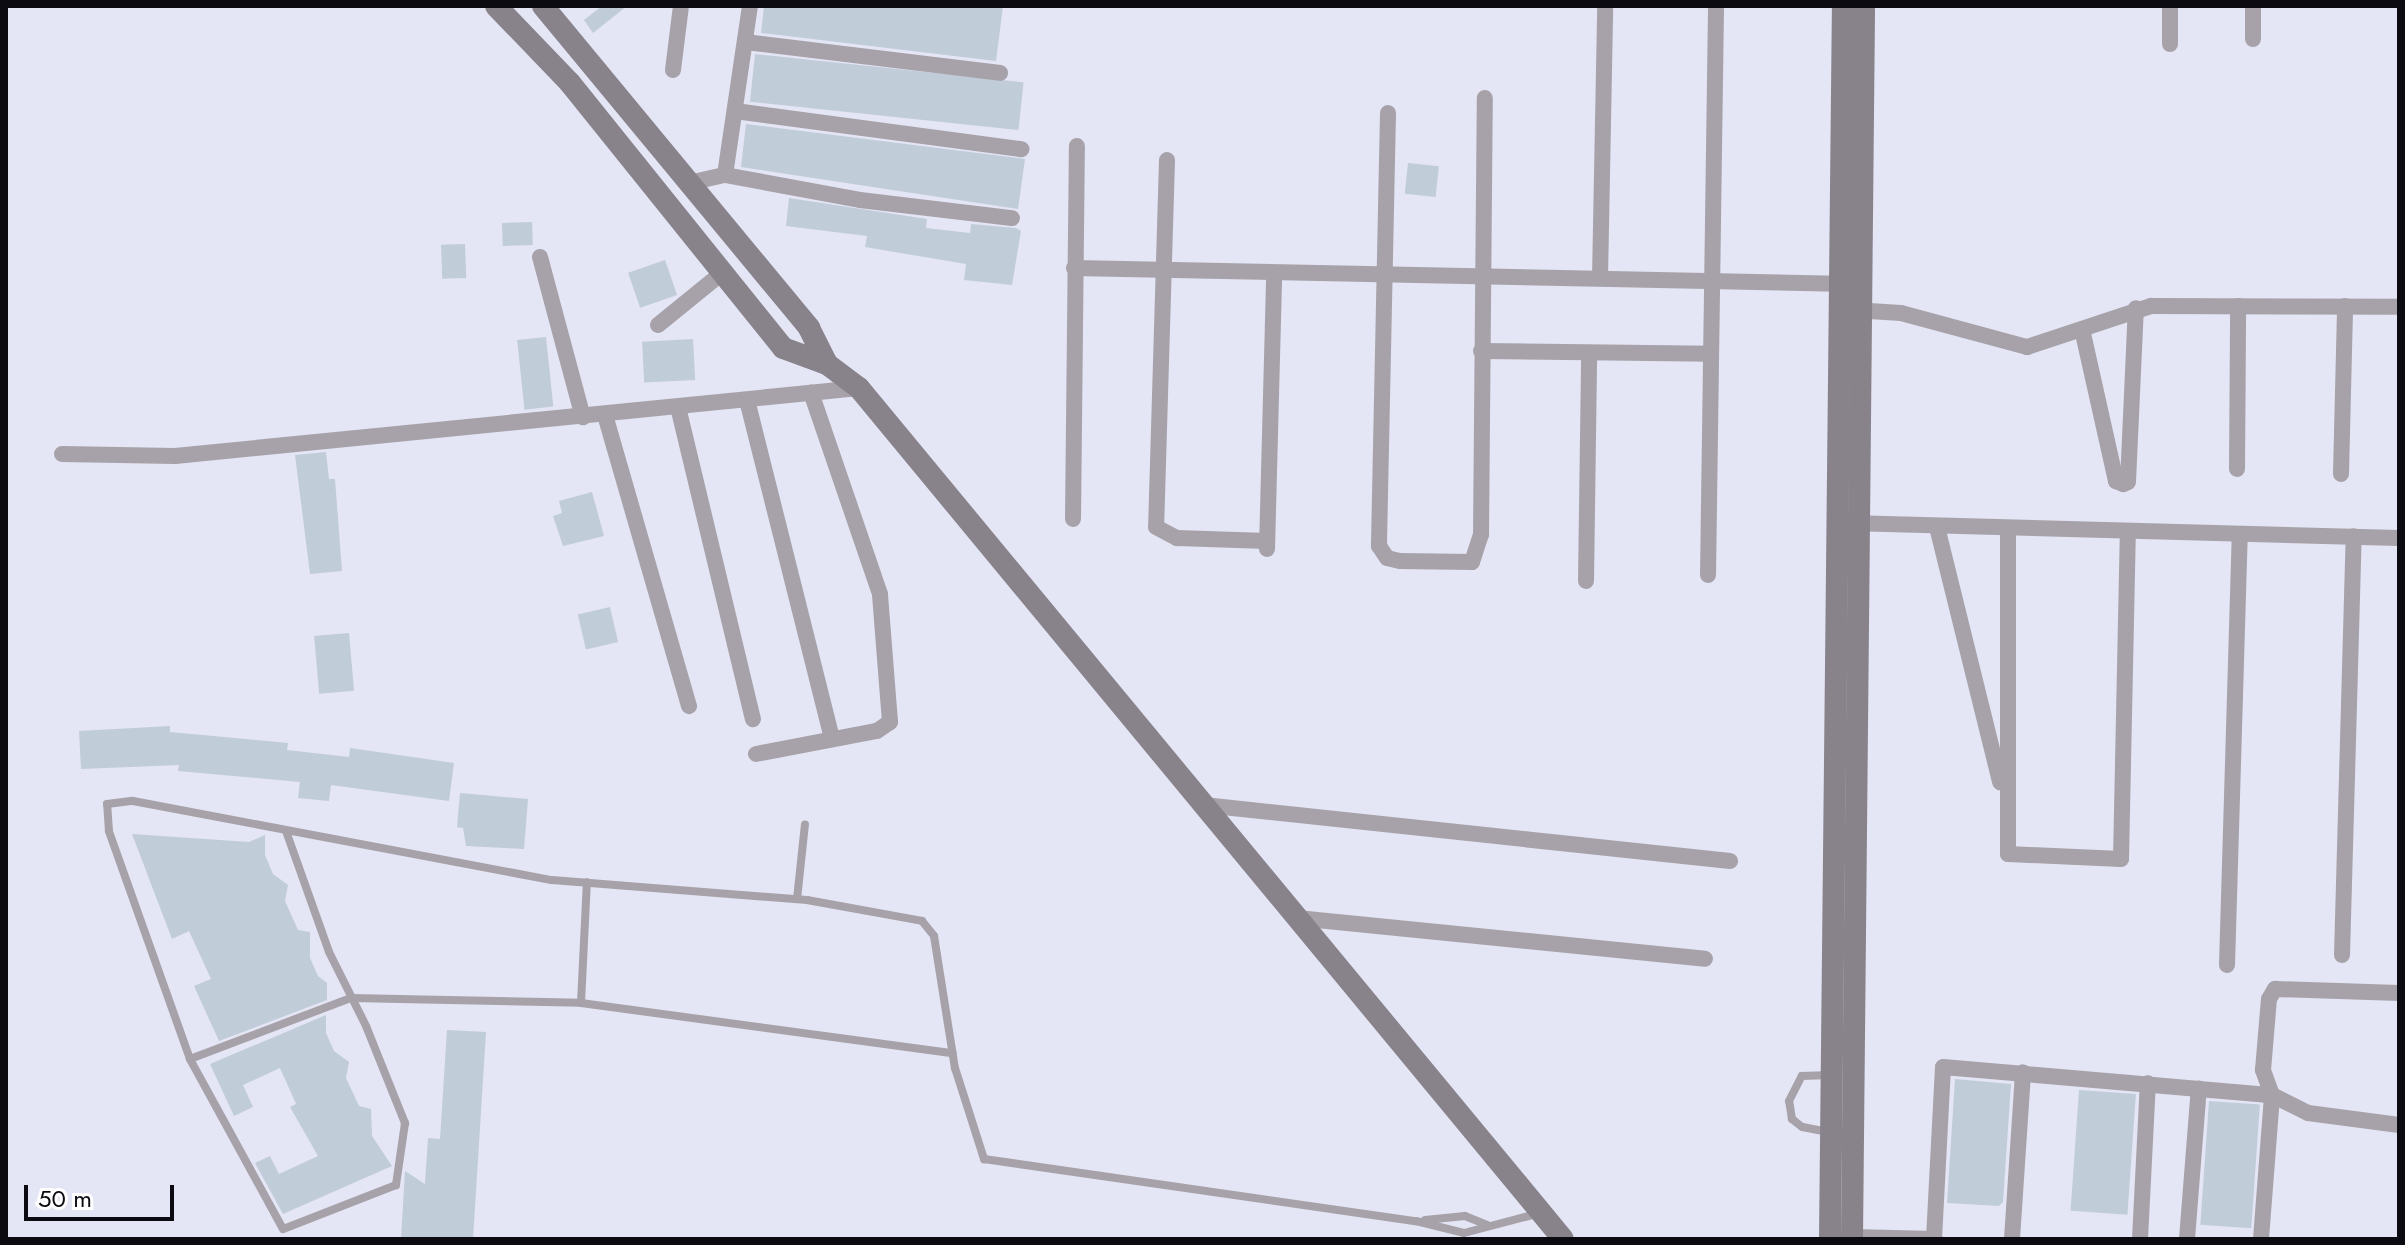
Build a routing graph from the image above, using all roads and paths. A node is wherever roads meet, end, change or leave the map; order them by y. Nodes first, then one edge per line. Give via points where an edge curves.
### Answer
1 (496, 6) edge
2 (543, 6) edge
3 (681, 6) edge
4 (750, 6) edge
5 (1605, 6) edge
6 (1716, 6) edge
7 (1843, 6) edge
8 (1864, 6) edge
9 (2170, 6) edge
10 (2253, 6) edge
11 (2253, 39) dead end
12 (745, 42) junction
13 (2170, 44) dead end
14 (673, 70) dead end
15 (1000, 73) dead end
16 (1485, 98) dead end
17 (735, 111) junction
18 (1388, 113) dead end
19 (1077, 146) dead end
20 (1021, 149) dead end
21 (1167, 160) dead end
22 (725, 175) junction
23 (689, 183) junction
24 (1012, 218) dead end
25 (540, 257) dead end
26 (1074, 268) junction
27 (1162, 272) junction
28 (722, 273) junction
29 (1274, 273) junction
30 (1384, 274) junction
31 (1481, 275) junction
32 (1600, 278) junction
33 (1713, 280) junction
34 (1850, 284) junction
35 (2238, 306) junction
36 (2345, 306) junction
37 (2399, 307) edge
38 (2136, 308) junction
39 (1850, 309) junction
40 (658, 325) dead end
41 (2082, 329) junction
42 (1481, 351) junction
43 (1589, 353) junction
44 (1711, 354) junction
45 (827, 364) junction
46 (859, 388) junction
47 (811, 393) junction
48 (747, 400) junction
49 (678, 407) junction
50 (605, 415) junction
51 (583, 417) junction
52 (62, 454) dead end
53 (2237, 469) dead end
54 (2341, 474) dead end
55 (1073, 519) dead end
56 (1847, 523) junction
57 (1937, 527) junction
58 (2008, 528) junction
59 (2128, 532) junction
60 (2240, 534) junction
61 (2354, 536) junction
62 (2399, 538) edge
63 (1708, 575) dead end
64 (1586, 581) dead end
65 (689, 706) dead end
66 (753, 719) dead end
67 (832, 738) junction
68 (756, 754) dead end
69 (1204, 805) junction
70 (2006, 806) junction
71 (805, 824) dead end
72 (286, 831) junction
73 (1730, 861) dead end
74 (587, 882) junction
75 (797, 899) junction
76 (1297, 918) junction
77 (2342, 955) dead end
78 (1705, 959) dead end
79 (2227, 965) dead end
80 (2399, 993) edge
81 (351, 998) junction
82 (581, 1003) junction
83 (953, 1053) junction
84 (190, 1059) junction
85 (2023, 1072) junction
86 (1833, 1075) junction
87 (2148, 1083) junction
88 (2199, 1088) junction
89 (2272, 1095) junction
90 (2399, 1125) edge
91 (1832, 1132) junction
92 (1842, 1180) junction
93 (1541, 1213) junction
94 (1416, 1221) junction
95 (1487, 1225) junction
96 (1844, 1238) edge
97 (1563, 1239) edge
98 (1935, 1239) edge
99 (2012, 1239) edge
100 (2140, 1239) edge
101 (2187, 1239) edge
102 (2261, 1239) edge

1 - 28 street via 570,83
2 - 23 street
3 - 14 street
4 - 12 street
5 - 32 street
6 - 33 street
7 - 34 street
8 - 34 street
9 - 13 street
10 - 11 street
12 - 15 street
12 - 17 street
16 - 31 street
17 - 20 street
17 - 22 street
18 - 30 street
19 - 26 street
21 - 27 street
22 - 23 street
22 - 24 street via 860,200
23 - 45 street via 809,328
25 - 51 street
26 - 27 street
26 - 55 street
27 - 29 street
27 - 29 street via 1156,527 1177,538 1267,546
28 - 40 street
28 - 45 street via 783,348
29 - 30 street
30 - 31 street
30 - 42 street via 1379,546 1387,558 1472,562 1477,553
31 - 32 street
31 - 42 street
32 - 33 street
33 - 34 street
33 - 44 street
34 - 39 street
35 - 36 street
35 - 38 street
35 - 53 street
36 - 37 street
36 - 54 street
38 - 41 street
38 - 41 street via 2128,482 2123,484 2116,481
39 - 41 street via 1901,313 2027,347
39 - 56 street
42 - 43 street
43 - 44 street
43 - 64 street
44 - 63 street
45 - 46 street
46 - 47 street
46 - 69 street
47 - 48 street
47 - 67 street via 880,594 890,697 890,722 877,731
48 - 49 street
48 - 67 street
49 - 50 street
49 - 66 street
50 - 51 street
50 - 65 street
51 - 52 street via 175,456
56 - 57 street
56 - 86 street
56 - 92 street
57 - 58 street
57 - 70 street
58 - 59 street
58 - 70 street
59 - 60 street
59 - 70 street via 2121,859 2008,854
60 - 61 street
60 - 79 street
61 - 62 street
61 - 77 street
67 - 68 street
69 - 73 street
69 - 76 street
71 - 75 lane
72 - 74 lane
72 - 81 lane
72 - 84 lane via 133,801 107,804 109,831
74 - 75 lane
74 - 82 lane
75 - 83 lane via 922,921 934,936
76 - 78 street
76 - 93 street
80 - 89 street via 2275,989 2269,999 2263,1070
81 - 82 lane
81 - 84 lane
81 - 84 lane via 404,1111 400,1178 396,1185 296,1227 283,1229 275,1220
82 - 83 lane
83 - 94 lane via 984,1159
85 - 87 street
85 - 98 street via 1943,1067
85 - 99 street
86 - 91 street
86 - 91 lane via 1802,1076 1789,1101 1792,1119 1802,1127
87 - 88 street
87 - 100 street
88 - 89 street
88 - 101 street
89 - 90 street via 2308,1113
89 - 102 street
91 - 92 street
92 - 96 street
93 - 95 lane
93 - 97 street
94 - 95 lane via 1465,1216
94 - 95 lane via 1464,1233
96 - 98 street

